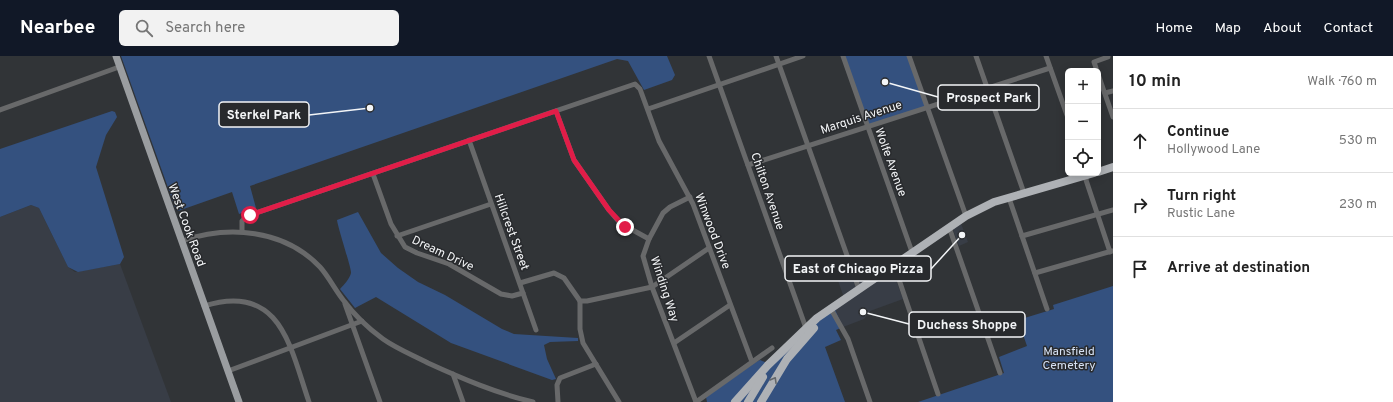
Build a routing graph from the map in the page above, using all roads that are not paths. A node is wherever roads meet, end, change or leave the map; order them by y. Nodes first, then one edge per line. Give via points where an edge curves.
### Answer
1 (116, 56) edge
2 (709, 56) edge
3 (776, 56) edge
4 (803, 56) edge
5 (843, 56) edge
6 (909, 56) edge
7 (976, 56) edge
8 (1046, 56) edge
9 (1108, 56) edge
10 (778, 64) junction
11 (120, 67) junction
12 (1050, 68) junction
13 (1096, 68) edge
14 (1101, 82) edge
15 (719, 84) junction
16 (987, 87) junction
17 (1113, 91) edge
18 (1105, 93) junction
19 (927, 107) junction
20 (648, 109) junction
21 (0, 110) edge
22 (1065, 110) edge
23 (556, 111) junction
24 (1113, 116) edge
25 (867, 126) junction
26 (469, 140) junction
27 (807, 145) junction
28 (748, 165) junction
29 (1113, 167) edge
30 (1101, 171) edge
31 (373, 174) junction
32 (1082, 176) edge
33 (1088, 176) edge
34 (1024, 193) junction
35 (690, 197) junction
36 (1009, 198) junction
37 (491, 204) junction
38 (1113, 210) edge
39 (1097, 214) junction
40 (966, 216) junction
41 (949, 227) junction
42 (242, 231) junction
43 (397, 236) junction
44 (1022, 236) junction
45 (649, 239) junction
46 (182, 242) junction
47 (709, 248) junction
48 (1112, 251) edge
49 (912, 252) junction
50 (894, 266) junction
51 (1035, 273) junction
52 (520, 283) junction
53 (652, 287) junction
54 (858, 290) junction
55 (523, 293) junction
56 (344, 301) junction
57 (580, 301) junction
58 (730, 305) junction
59 (204, 306) junction
60 (832, 309) junction
61 (1047, 309) dead end
62 (362, 322) junction
63 (352, 326) junction
64 (536, 330) dead end
65 (807, 331) junction
66 (674, 344) junction
67 (772, 348) dead end
68 (290, 349) junction
69 (780, 354) junction
70 (752, 362) junction
71 (596, 364) junction
72 (228, 371) junction
73 (1000, 373) dead end
74 (453, 374) junction
75 (938, 394) dead end
76 (239, 402) edge
77 (309, 402) edge
78 (380, 402) edge
79 (463, 402) edge
80 (533, 402) edge
81 (558, 402) edge
82 (619, 402) edge
83 (696, 402) edge
84 (735, 402) edge
85 (748, 402) edge
86 (761, 402) edge
87 (870, 402) edge

1 - 11 main road, West Cook Road
2 - 15 street, Chilton Avenue
3 - 10 street
4 - 10 street
5 - 25 street, Wolfe Avenue
6 - 19 street
7 - 16 street
8 - 12 street
9 - 13 street via 1094,62
10 - 15 street
10 - 27 street
11 - 21 street
11 - 46 main road, West Cook Road
12 - 16 street, Marquis Avenue
12 - 22 street
14 - 18 street
15 - 20 street
15 - 28 street, Chilton Avenue
16 - 19 street, Marquis Avenue
16 - 34 street
17 - 18 street
18 - 24 street
19 - 25 street, Marquis Avenue
19 - 40 street
20 - 23 street, Winwood Drive via 640,89 635,84
20 - 35 street, Winwood Drive via 665,153
23 - 26 street
23 - 45 street via 574,160 601,199 620,223
25 - 27 street, Marquis Avenue
25 - 49 street, Wolfe Avenue
26 - 31 street
26 - 37 street, Hillcrest Street
27 - 28 street, Marquis Avenue
27 - 54 street
28 - 65 street, Chilton Avenue
29 - 30 highway
31 - 42 street via 247,216 242,221
31 - 43 street, Dream Drive
32 - 34 highway
33 - 39 street via 1086,180
34 - 36 highway
35 - 45 street, Winding Way via 666,210
35 - 47 street, Winwood Drive
36 - 40 highway
36 - 44 street
37 - 43 street
37 - 52 street, Hillcrest Street
38 - 39 street
39 - 44 street
39 - 48 street
40 - 41 highway
41 - 49 highway
41 - 73 street
42 - 46 street via 209,234
42 - 56 street via 278,240 308,257 324,272
43 - 55 street, Dream Drive via 405,247 413,252 449,264 498,292 512,296
44 - 51 street
45 - 53 street, Winding Way via 643,256
46 - 59 main road, West Cook Road
47 - 53 street
47 - 58 street, Winwood Drive
48 - 51 street
49 - 50 highway
50 - 54 highway
50 - 75 street
51 - 61 street
52 - 55 street, Hillcrest Street
52 - 57 street via 551,273 558,274 567,281
53 - 57 street
53 - 66 street, Winding Way
54 - 60 highway
55 - 64 street, Hillcrest Street
56 - 62 street
56 - 63 street
57 - 71 street via 580,333
58 - 66 street
58 - 70 street, Winwood Drive
59 - 68 street via 232,300 254,304 276,319
59 - 72 main road, West Cook Road
60 - 65 highway
60 - 87 street via 848,339
62 - 63 street
62 - 74 street via 392,345
63 - 68 street
63 - 78 street
65 - 69 highway
86 -> 65 highway
66 - 83 street, Winding Way
67 - 70 street
68 - 72 street
68 - 77 street
69 - 84 highway
69 - 85 highway
70 - 83 street
71 - 81 street via 560,378 557,385
71 - 82 street
72 - 76 main road, West Cook Road
74 - 79 street
74 - 80 street via 491,390

